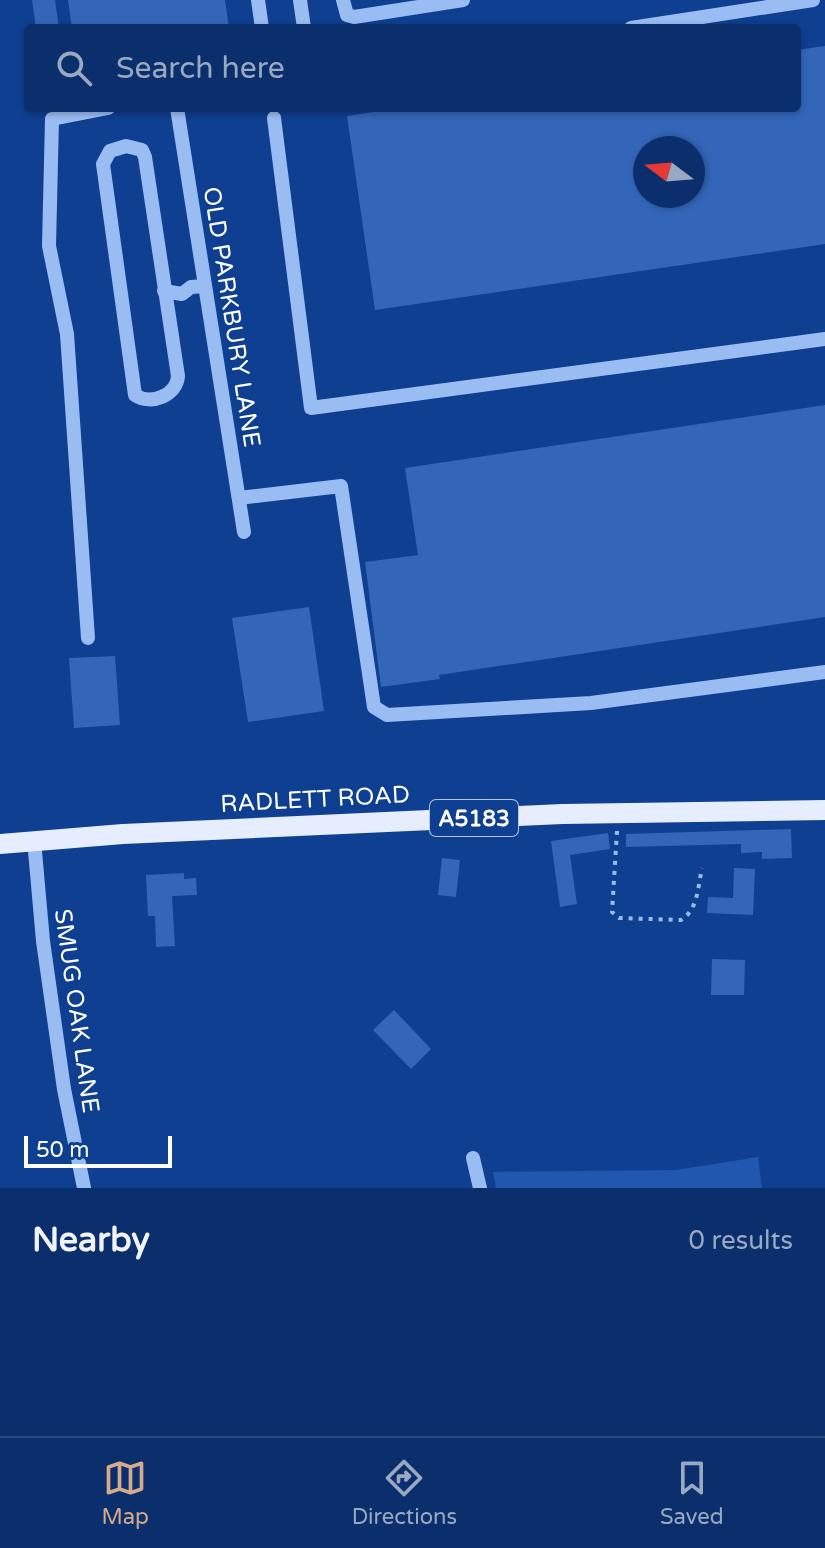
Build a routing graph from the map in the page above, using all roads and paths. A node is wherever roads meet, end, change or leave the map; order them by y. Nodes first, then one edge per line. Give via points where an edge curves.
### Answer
1 (258, 0) edge
2 (300, 0) edge
3 (343, 0) edge
4 (463, 0) edge
5 (813, 0) edge
6 (261, 24) edge
7 (303, 24) edge
8 (657, 24) edge
9 (84, 112) edge
10 (177, 112) edge
11 (274, 118) dead end
12 (198, 287) junction
13 (167, 290) junction
14 (825, 339) edge
15 (239, 498) junction
16 (244, 532) dead end
17 (88, 638) dead end
18 (825, 672) edge
19 (825, 810) edge
20 (617, 813) junction
21 (34, 840) junction
22 (0, 844) edge
23 (702, 868) dead end
24 (473, 1158) dead end
25 (84, 1188) edge
26 (480, 1188) edge

1 - 6 street
2 - 7 street
3 - 4 street via 347,15 354,17
5 - 8 street
9 - 17 street via 52,119 49,246 67,334
10 - 12 street, OLD PARKBURY LANE
11 - 14 street via 311,408
12 - 13 street via 179,284
12 - 15 street, OLD PARKBURY LANE
13 - 13 street via 178,381 163,397 141,399 133,385 103,164 110,151 137,147 145,157
15 - 16 street, OLD PARKBURY LANE
15 - 18 street via 341,486 374,707 387,715 591,703
19 - 20 main road, RADLETT ROAD / A5183
20 - 21 main road, RADLETT ROAD / A5183
20 - 23 path via 612,912 619,918 688,916
21 - 22 main road, RADLETT ROAD / A5183
21 - 25 street, SMUG OAK LANE via 64,1089
24 - 26 street

